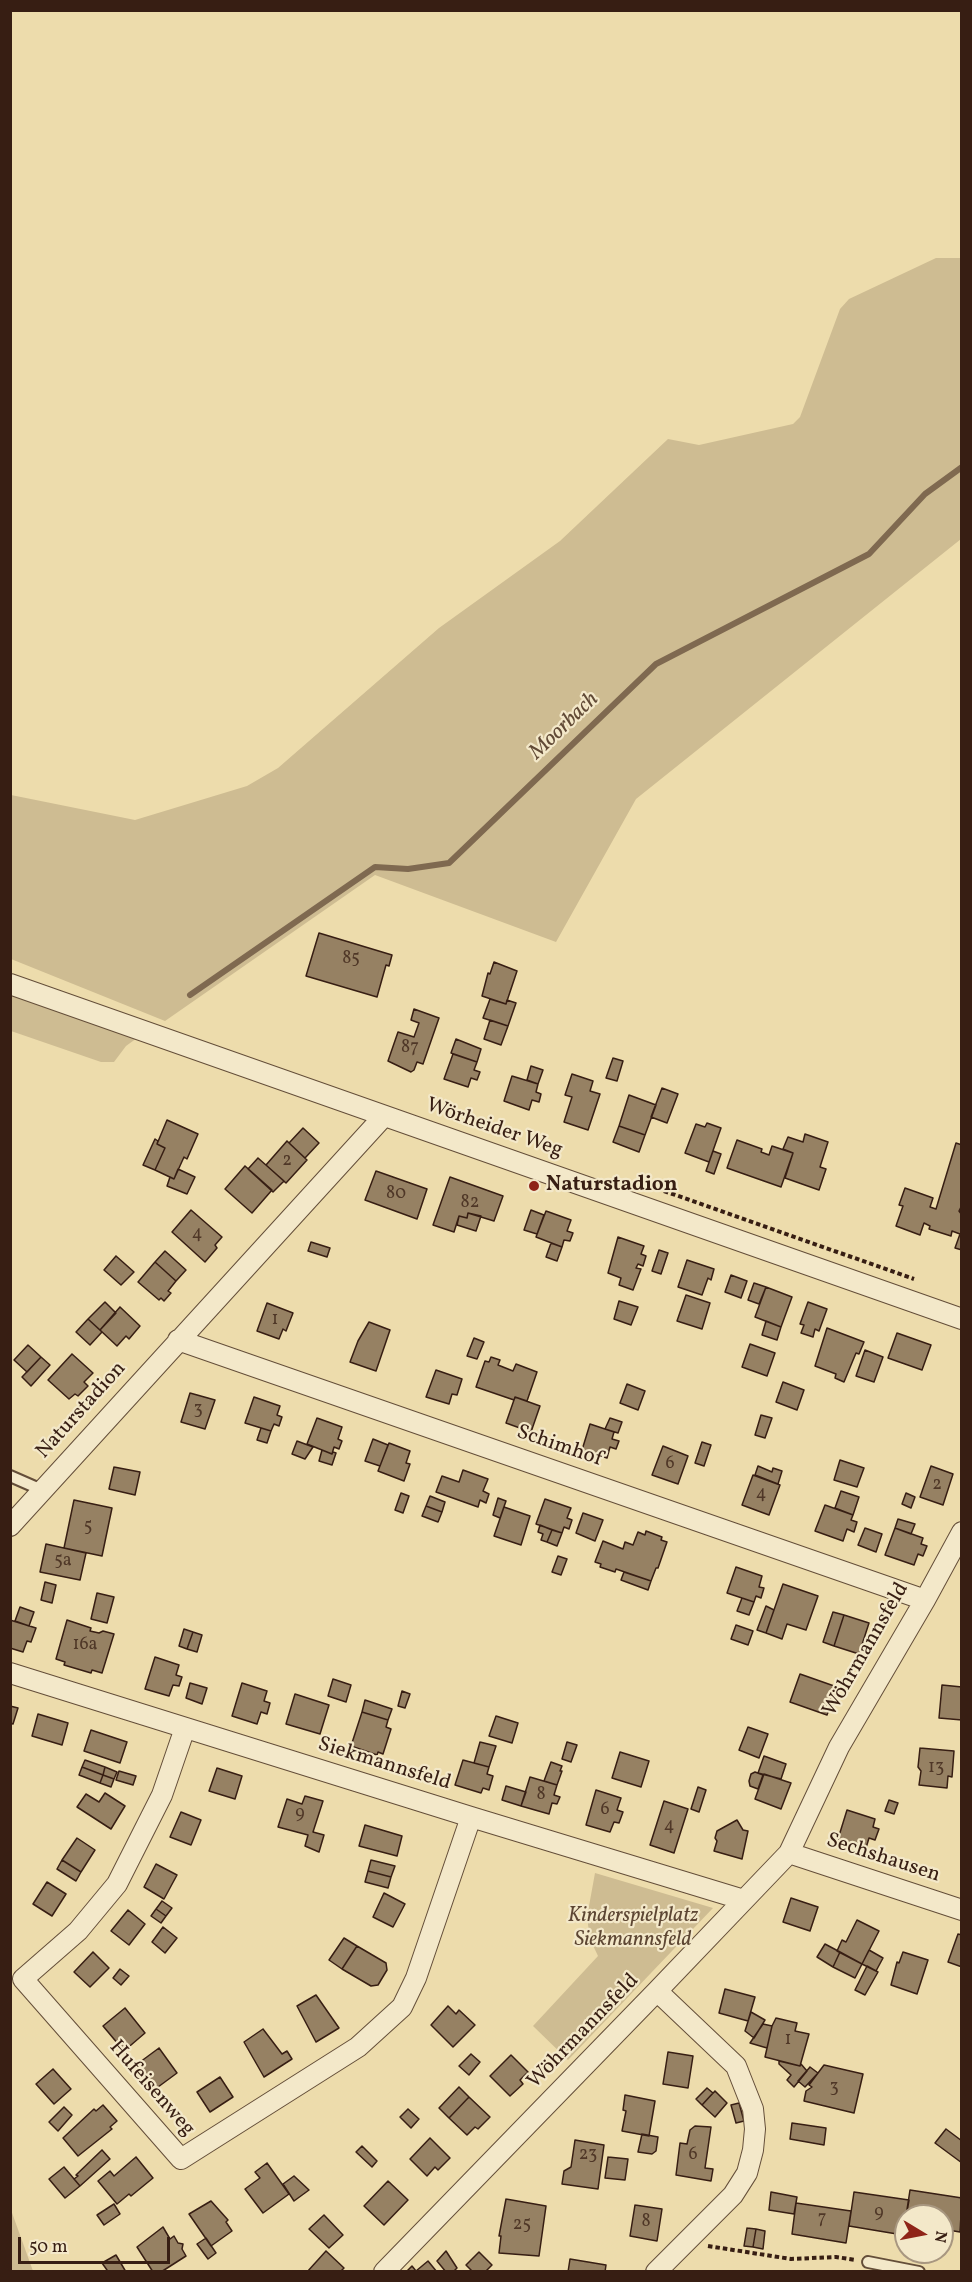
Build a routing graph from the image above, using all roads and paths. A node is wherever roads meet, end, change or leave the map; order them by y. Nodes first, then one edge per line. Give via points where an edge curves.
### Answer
1 (10, 984) edge
2 (384, 1116) junction
3 (962, 1319) edge
4 (178, 1340) junction
5 (10, 1476) edge
6 (42, 1490) junction
7 (10, 1526) edge
8 (962, 1532) edge
9 (925, 1600) junction
10 (10, 1673) edge
11 (184, 1728) junction
12 (471, 1817) junction
13 (789, 1853) junction
14 (744, 1900) junction
15 (962, 1910) edge
16 (657, 1991) junction
17 (689, 2239) junction
18 (868, 2262) joint
19 (384, 2271) edge
20 (656, 2271) edge
21 (919, 2271) edge

1 - 2 street, Wörheider Weg
2 - 3 street, Wörheider Weg
2 - 4 street, Naturstadion
4 - 6 street, Naturstadion
4 - 9 street, Schimhof
5 - 6 lane
6 - 7 street, Naturstadion
8 - 9 street, Wöhrmannsfeld
9 - 13 street, Wöhrmannsfeld via 838,1747
10 - 11 street, Siekmannsfeld
11 - 12 street, Siekmannsfeld
11 - 12 street, Hufeisenweg via 162,1795 117,1884 78,1931 22,1979 181,2159 358,2047 402,2007 416,1978
12 - 14 street, Siekmannsfeld
13 - 14 street, Wöhrmannsfeld
13 - 15 street, Sechshausen
14 - 16 street, Wöhrmannsfeld
16 - 17 street via 736,2067 753,2109 755,2129 747,2173 733,2195
16 - 19 street, Wöhrmannsfeld
17 - 18 path via 698,2245 791,2259 836,2257
17 - 20 street
18 - 21 lane

